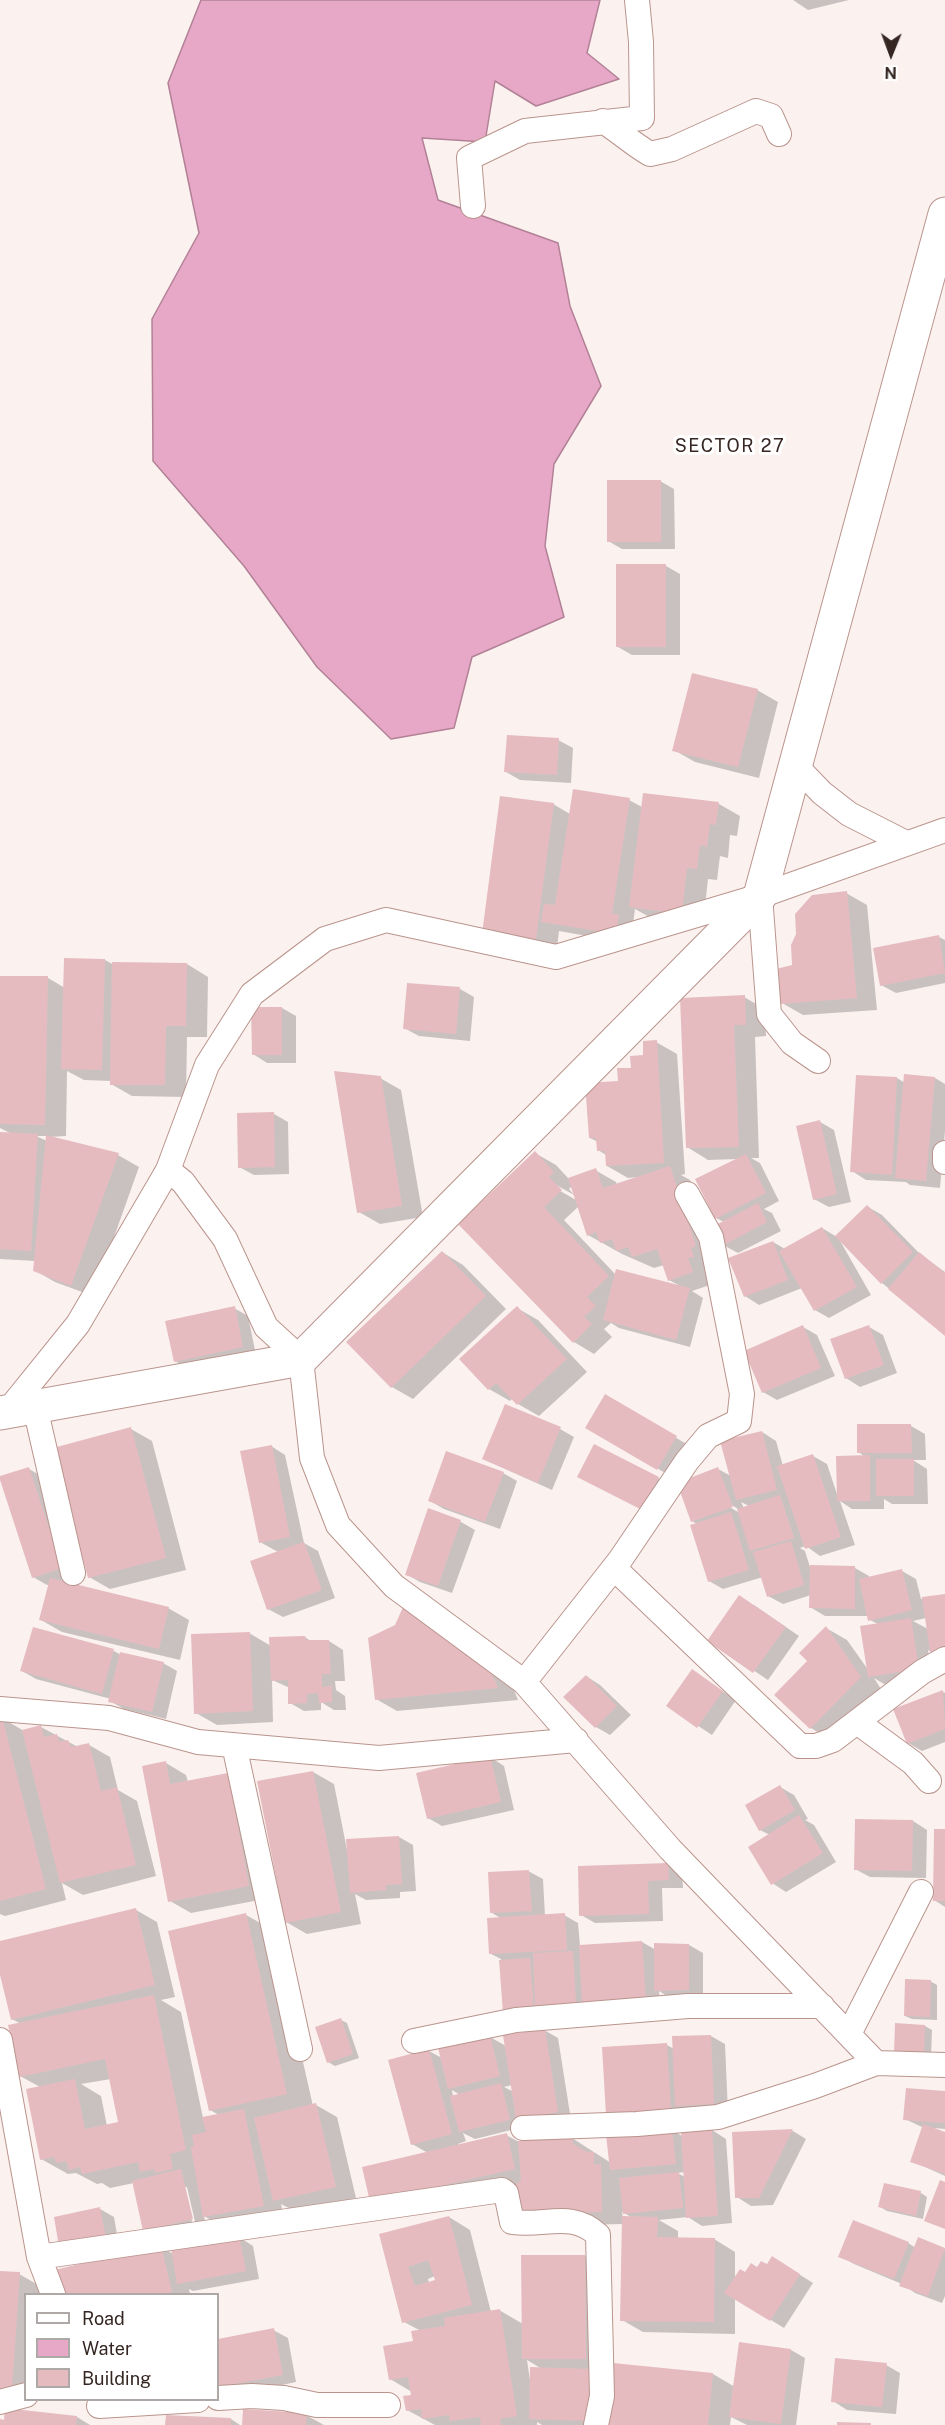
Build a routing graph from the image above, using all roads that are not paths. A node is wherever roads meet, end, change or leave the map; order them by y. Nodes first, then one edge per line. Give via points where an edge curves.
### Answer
1 (637, 0) edge
2 (603, 121) junction
3 (779, 134) dead end
4 (473, 206) dead end
5 (945, 214) edge
6 (796, 766) junction
7 (945, 830) edge
8 (906, 843) junction
9 (760, 896) junction
10 (818, 1060) dead end
11 (945, 1153) edge
12 (945, 1162) edge
13 (168, 1170) junction
14 (687, 1194) dead end
15 (301, 1359) junction
16 (14, 1411) edge
17 (614, 1568) junction
18 (73, 1573) dead end
19 (945, 1659) edge
20 (524, 1682) junction
21 (0, 1710) edge
22 (858, 1722) junction
23 (576, 1740) junction
24 (234, 1745) junction
25 (929, 1781) dead end
26 (921, 1892) dead end
27 (822, 2006) junction
28 (849, 2034) junction
29 (414, 2041) dead end
30 (1, 2048) edge
31 (300, 2049) dead end
32 (876, 2062) junction
33 (945, 2065) edge
34 (523, 2128) dead end
35 (39, 2257) junction
36 (52, 2293) edge
37 (24, 2396) edge
38 (219, 2398) edge
39 (188, 2401) edge
40 (0, 2402) edge
41 (388, 2405) dead end
42 (98, 2410) edge
43 (596, 2425) edge

1 - 2 street via 642,118
2 - 3 street via 650,154 672,149 756,111 771,116
2 - 4 street via 525,131 469,158
5 - 6 street
6 - 8 street via 849,814
6 - 9 street
7 - 8 street
8 - 9 street
9 - 10 street via 769,1014 792,1043
9 - 13 street via 556,957 386,920 325,939 252,994 207,1065
9 - 15 street
11 - 12 street
13 - 15 street via 183,1182 225,1239 266,1327
13 - 16 street via 78,1324
14 - 17 street via 711,1237 742,1394 739,1421 708,1437 687,1461
15 - 16 street
15 - 20 street via 312,1458 338,1525 394,1586
16 - 18 street
17 - 20 street
17 - 22 street via 800,1746 833,1740
19 - 22 street
20 - 23 street
21 - 24 street via 109,1718 198,1742
22 - 25 street via 913,1763
23 - 24 street via 380,1758
23 - 27 street via 670,1849
24 - 31 street
26 - 28 street
27 - 28 street
27 - 29 street via 688,2006 527,2019
28 - 32 street
30 - 35 street
32 - 33 street
32 - 34 street via 718,2117
35 - 36 street
35 - 43 street via 502,2190 512,2222 572,2221 587,2224 598,2235 602,2396
37 - 40 street
38 - 41 street via 252,2396 317,2404
39 - 42 street

